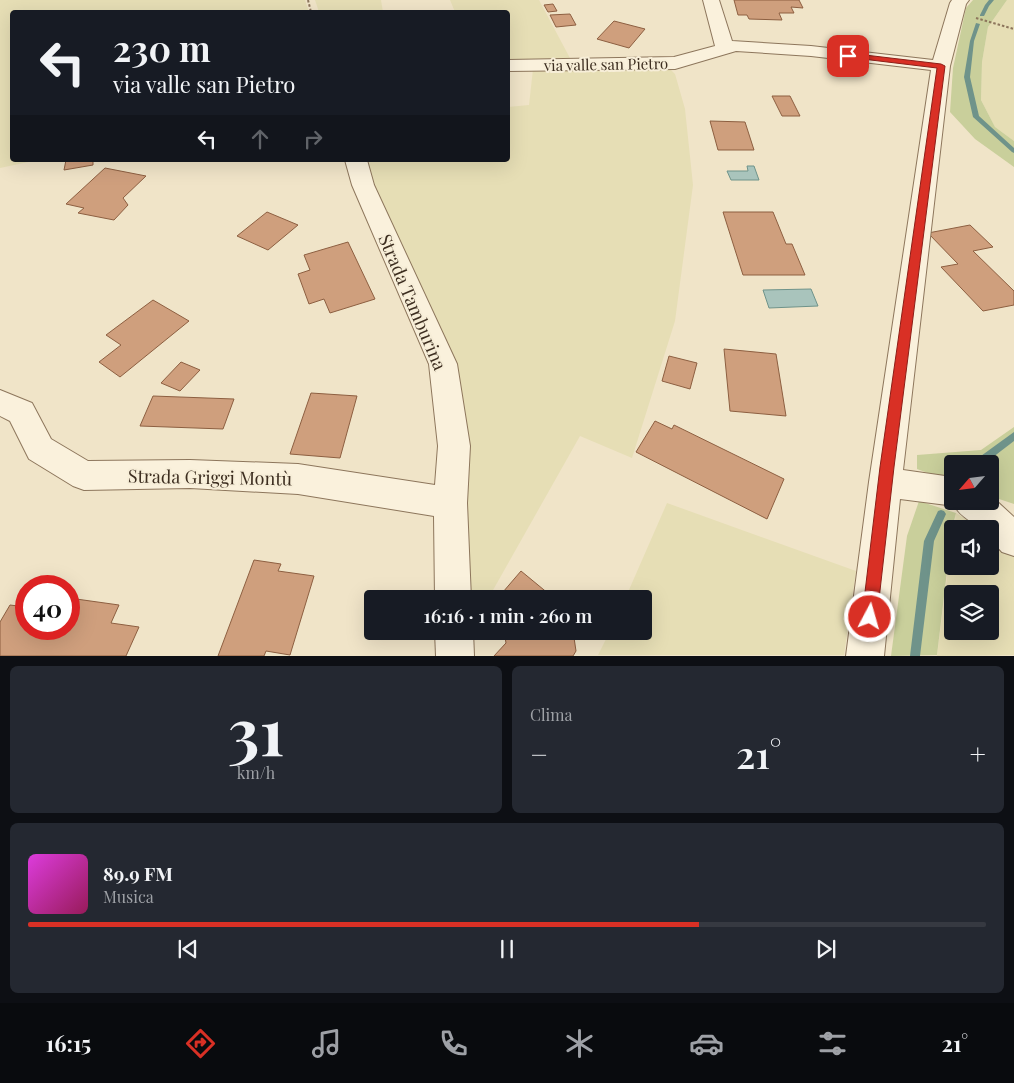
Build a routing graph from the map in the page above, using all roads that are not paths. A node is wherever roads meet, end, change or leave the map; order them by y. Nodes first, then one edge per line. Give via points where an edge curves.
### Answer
1 (711, 0) edge
2 (958, 7) edge
3 (725, 49) junction
4 (510, 66) edge
5 (941, 66) junction
6 (357, 162) edge
7 (0, 402) edge
8 (885, 482) junction
9 (944, 491) edge
10 (450, 503) junction
11 (984, 510) edge
12 (1014, 540) edge
13 (453, 590) edge
14 (454, 640) edge
15 (455, 656) edge
16 (865, 656) edge

1 - 3 street
2 - 5 street
3 - 4 street, via valle san Pietro via 675,63
3 - 5 street, via valle san Pietro via 735,46 811,51
5 - 8 street
6 - 10 street, Strada Tamburina via 363,185 443,364 454,446
7 - 10 street, Strada Griggi Montù via 21,412 40,448 84,476 190,474 298,479
8 - 9 street
8 - 16 street
10 - 13 street, Strada Tamburina
11 - 12 street
14 - 15 street

